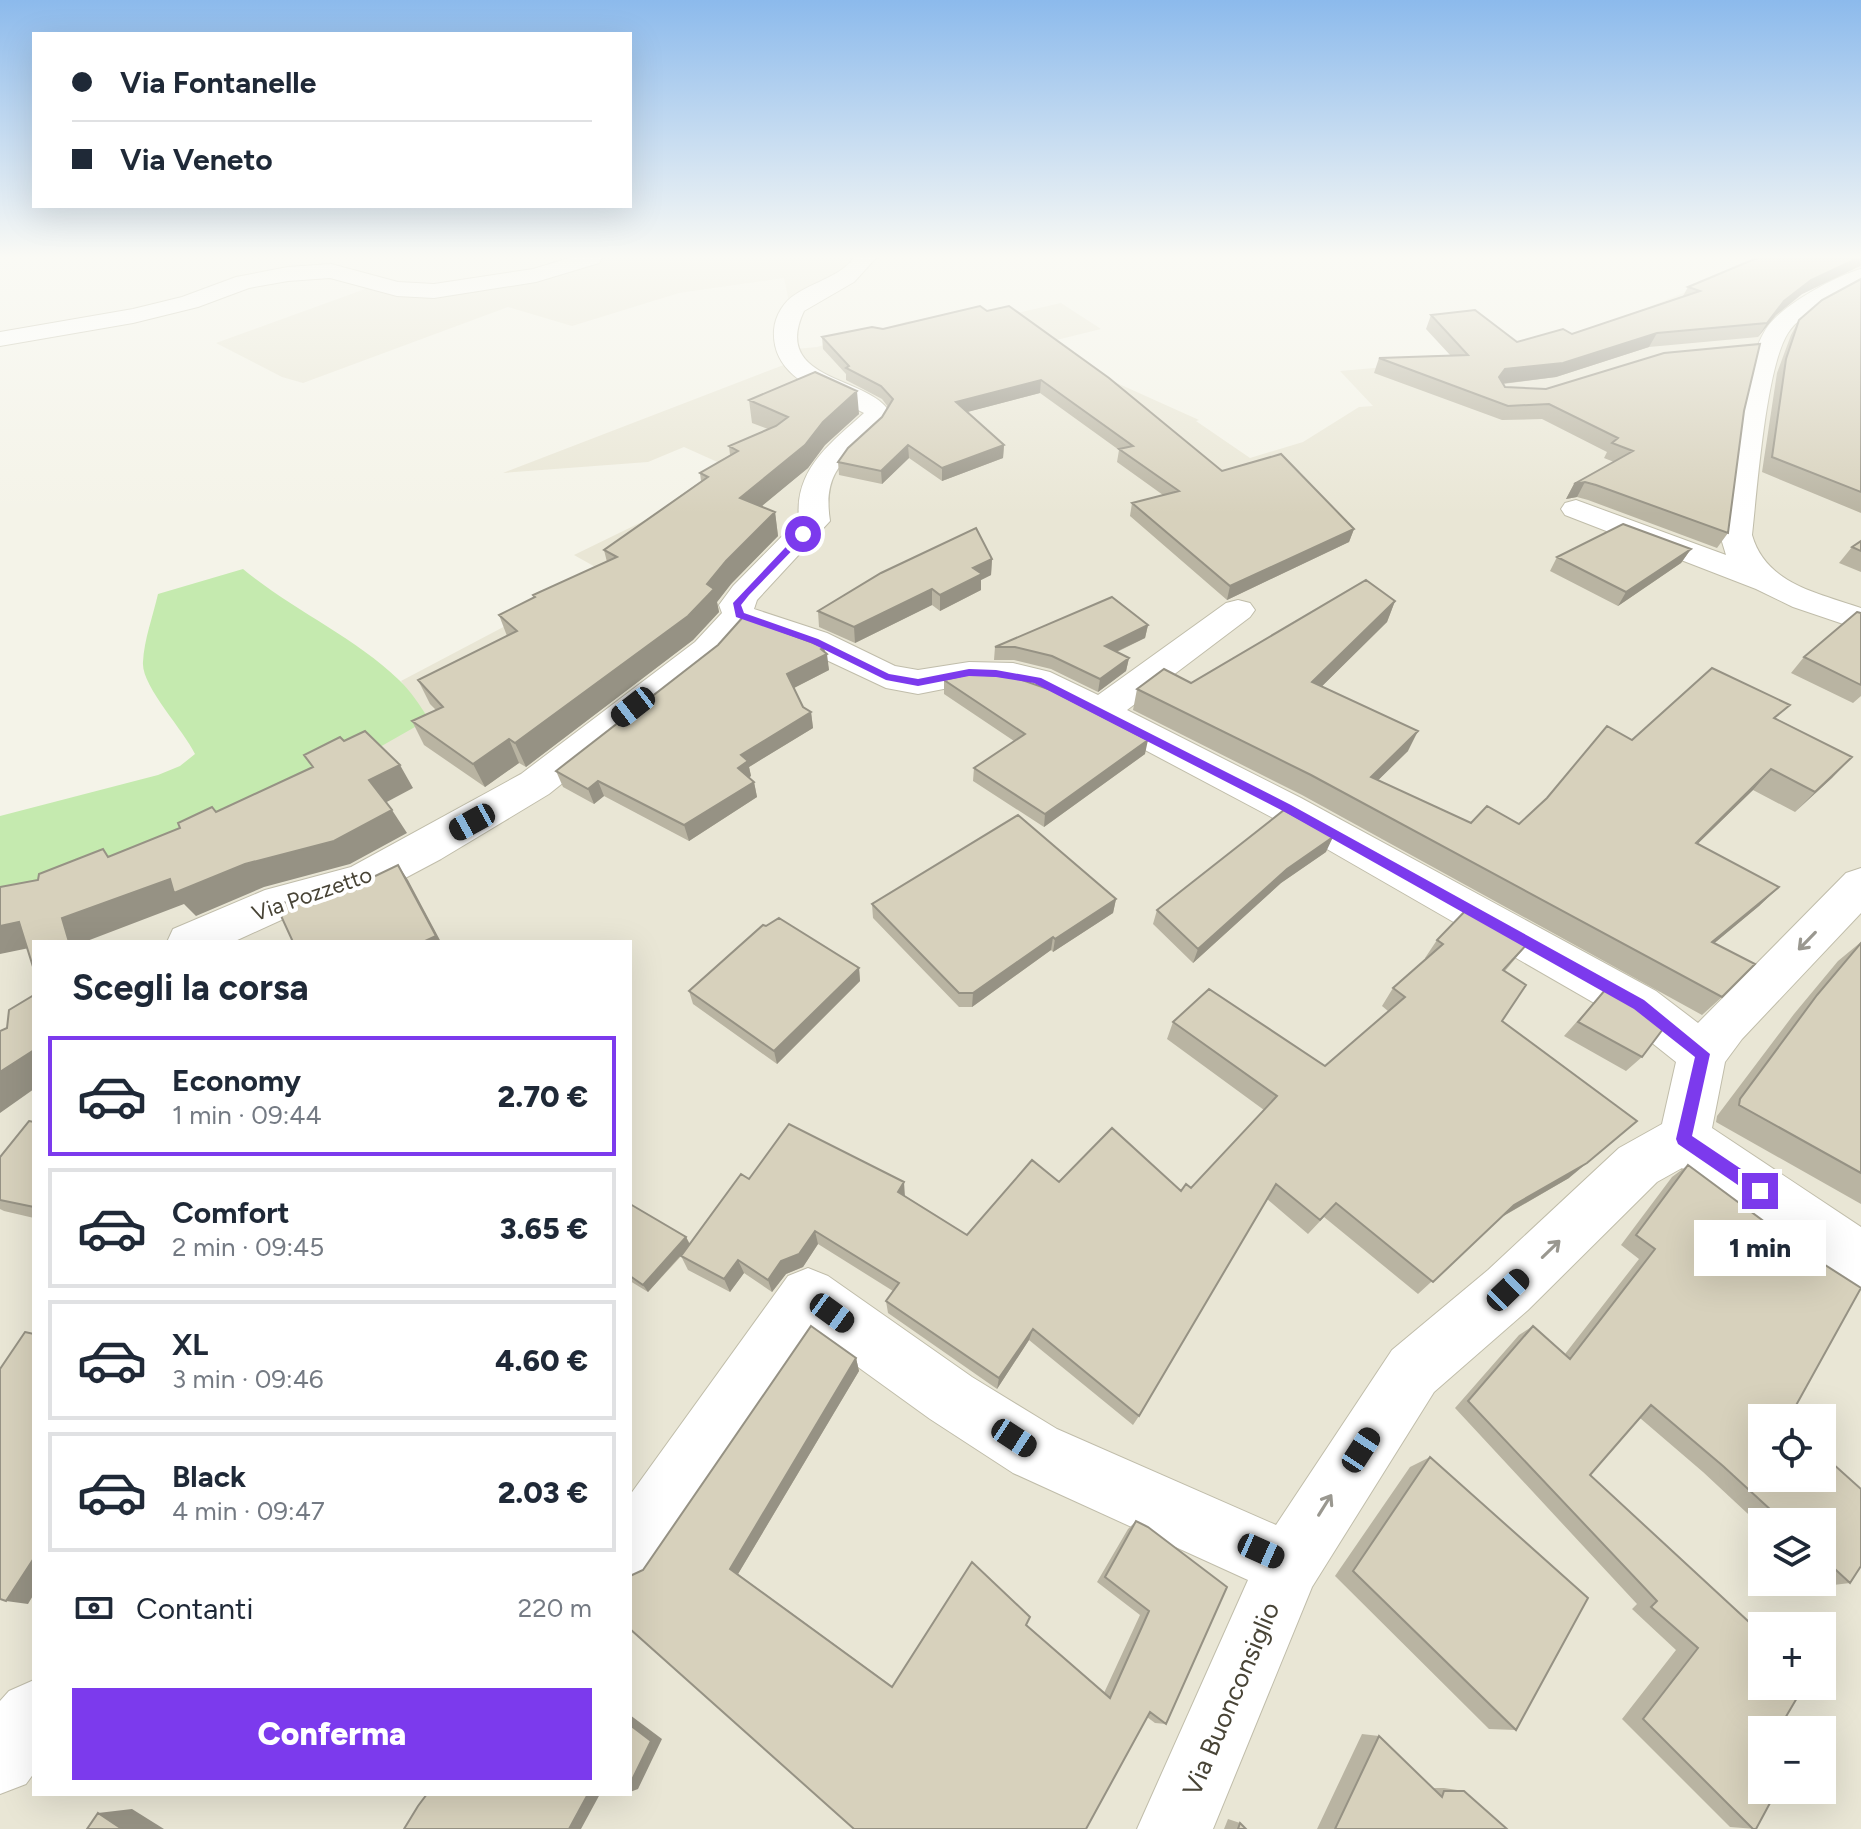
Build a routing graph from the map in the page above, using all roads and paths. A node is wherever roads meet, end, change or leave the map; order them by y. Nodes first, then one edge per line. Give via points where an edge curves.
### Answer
1 (787, 343) edge
2 (1762, 343) edge
3 (1576, 509) edge
4 (1767, 582) junction
5 (1238, 610) dead end
6 (739, 615) junction
7 (1861, 620) edge
8 (1101, 711) junction
9 (1861, 885) edge
10 (194, 940) edge
11 (1702, 1054) junction
12 (1684, 1139) junction
13 (1861, 1260) edge
14 (632, 1548) edge
15 (1289, 1564) junction
16 (32, 1718) edge
17 (0, 1758) edge
18 (1175, 1829) edge

1 - 6 street, Via Pozzetto via 809,376 878,414 832,454 812,503 815,521 745,593 736,605
2 - 4 street via 1757,348 1761,382 1736,535 1739,552
3 - 4 street
4 - 7 street
5 - 8 street
6 - 8 street via 815,641 886,676 918,682 969,673 1013,675 1037,680
6 - 10 street, Via Pozzetto via 707,650 535,784 472,822 362,881 280,902
8 - 11 street via 1287,808 1639,1005
9 -> 11 street
11 - 12 street
12 - 13 street
15 -> 12 street, Via Buonconsiglio via 1413,1371 1508,1290 1638,1165
14 - 15 street via 808,1296 1035,1451
15 - 18 street, Via Buonconsiglio
16 - 17 street

